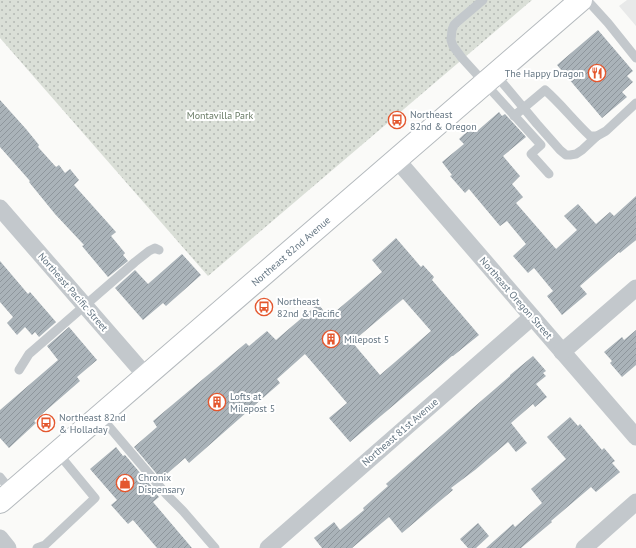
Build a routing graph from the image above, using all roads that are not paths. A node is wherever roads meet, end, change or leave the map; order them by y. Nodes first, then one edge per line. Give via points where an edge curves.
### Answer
1 (483, 0) edge
2 (581, 0) edge
3 (587, 0) edge
4 (636, 58) edge
5 (490, 79) junction
6 (636, 103) edge
7 (523, 108) junction
8 (514, 116) junction
9 (597, 136) junction
10 (397, 160) junction
11 (549, 174) dead end
12 (0, 208) edge
13 (159, 250) dead end
14 (636, 288) edge
15 (85, 305) junction
16 (532, 317) junction
17 (562, 352) junction
18 (19, 370) dead end
19 (146, 376) junction
20 (100, 416) junction
21 (636, 437) edge
22 (57, 452) junction
23 (4, 490) edge
24 (636, 502) edge
25 (0, 538) edge
26 (8, 548) edge
27 (38, 548) edge
28 (215, 548) edge
29 (268, 548) edge
30 (584, 548) edge

1 - 5 lane via 454,25 451,40 456,51
2 - 5 main road, Northeast 82nd Avenue
3 - 4 lane
5 - 7 lane
5 - 8 lane
5 - 10 main road, Northeast 82nd Avenue
6 - 9 lane
7 - 8 lane
7 - 9 lane via 545,90 590,136
7 - 9 lane via 566,155 576,154
8 - 11 lane via 541,145 532,154
10 - 16 street, Northeast Oregon Street
10 - 19 main road, Northeast 82nd Avenue
12 - 15 street, Northeast Pacific Street
13 - 15 lane via 155,248 149,251
14 - 17 street
15 - 18 lane via 29,354
15 - 19 street, Northeast Pacific Street
16 - 17 street, Northeast Oregon Street
16 - 29 street, Northeast 81st Avenue
17 - 21 street, Northeast Oregon Street
19 - 20 main road, Northeast 82nd Avenue
20 - 22 main road, Northeast 82nd Avenue
20 - 28 lane
22 - 23 main road, Northeast 82nd Avenue
22 - 27 lane via 95,498 45,545
24 - 30 street
25 - 26 street

